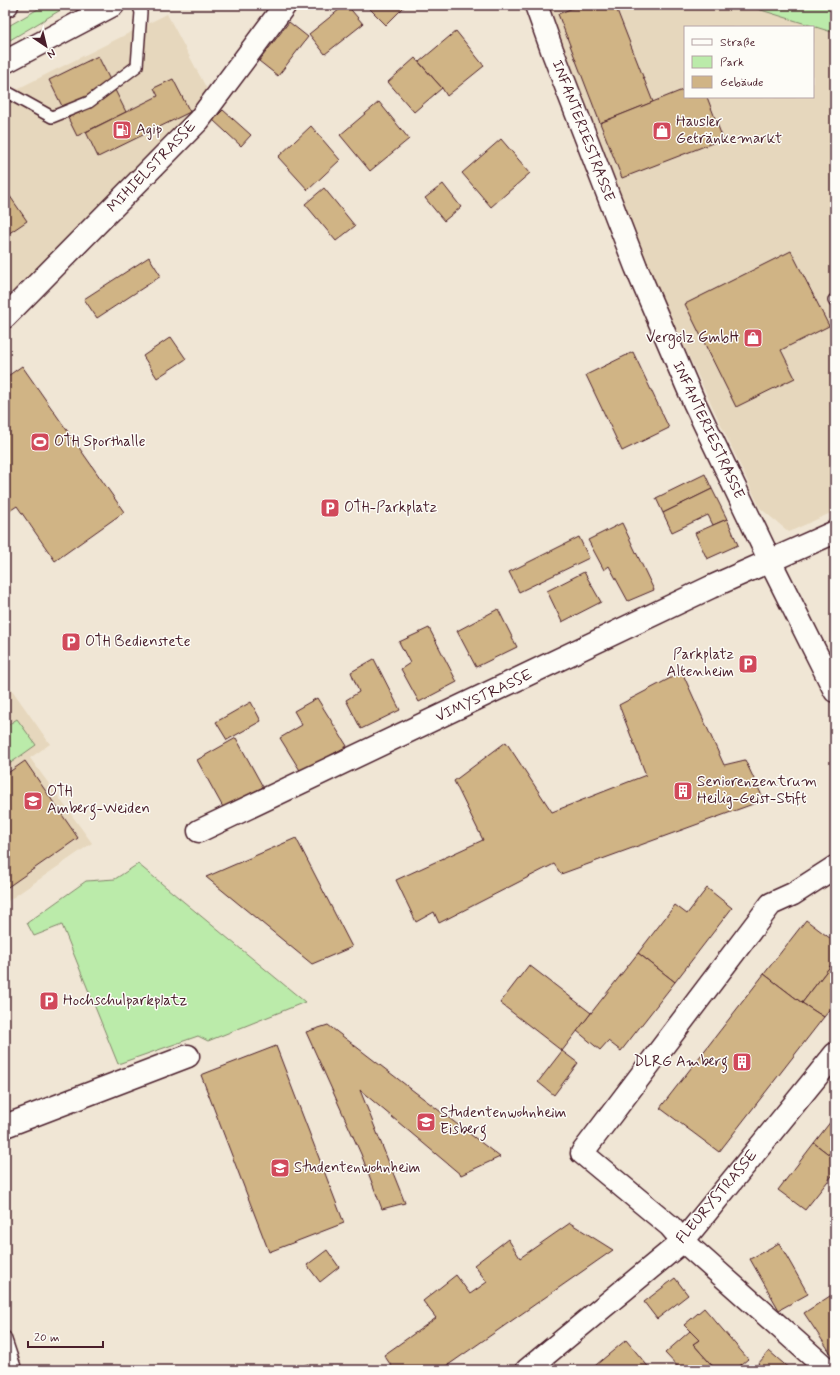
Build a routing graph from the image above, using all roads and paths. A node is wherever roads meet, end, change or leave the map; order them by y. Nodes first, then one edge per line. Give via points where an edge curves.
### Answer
1 (112, 5) edge
2 (138, 5) edge
3 (286, 5) edge
4 (536, 5) edge
5 (5, 62) edge
6 (5, 91) edge
7 (5, 317) edge
8 (835, 532) edge
9 (770, 561) junction
10 (835, 691) edge
11 (199, 831) dead end
12 (835, 867) edge
13 (835, 1054) edge
14 (188, 1056) dead end
15 (5, 1126) edge
16 (683, 1241) junction
17 (5, 1337) edge
18 (16, 1370) edge
19 (527, 1370) edge
20 (828, 1370) edge

1 - 5 street
2 - 6 lane via 141,12 137,66 89,102 52,117
3 - 7 street, MIHIELSTRASSE via 199,120
4 - 9 street, INFANTERIESTRASSE via 636,267 694,402
8 - 9 street, VIMYSTRASSE
9 - 10 street, INFANTERIESTRASSE
9 - 11 street, VIMYSTRASSE
12 - 16 street via 793,894 771,904 582,1153 670,1226
13 - 16 street, FLEURYSTRASSE
14 - 15 street
16 - 19 street, FLEURYSTRASSE
16 - 20 street
17 - 18 lane

